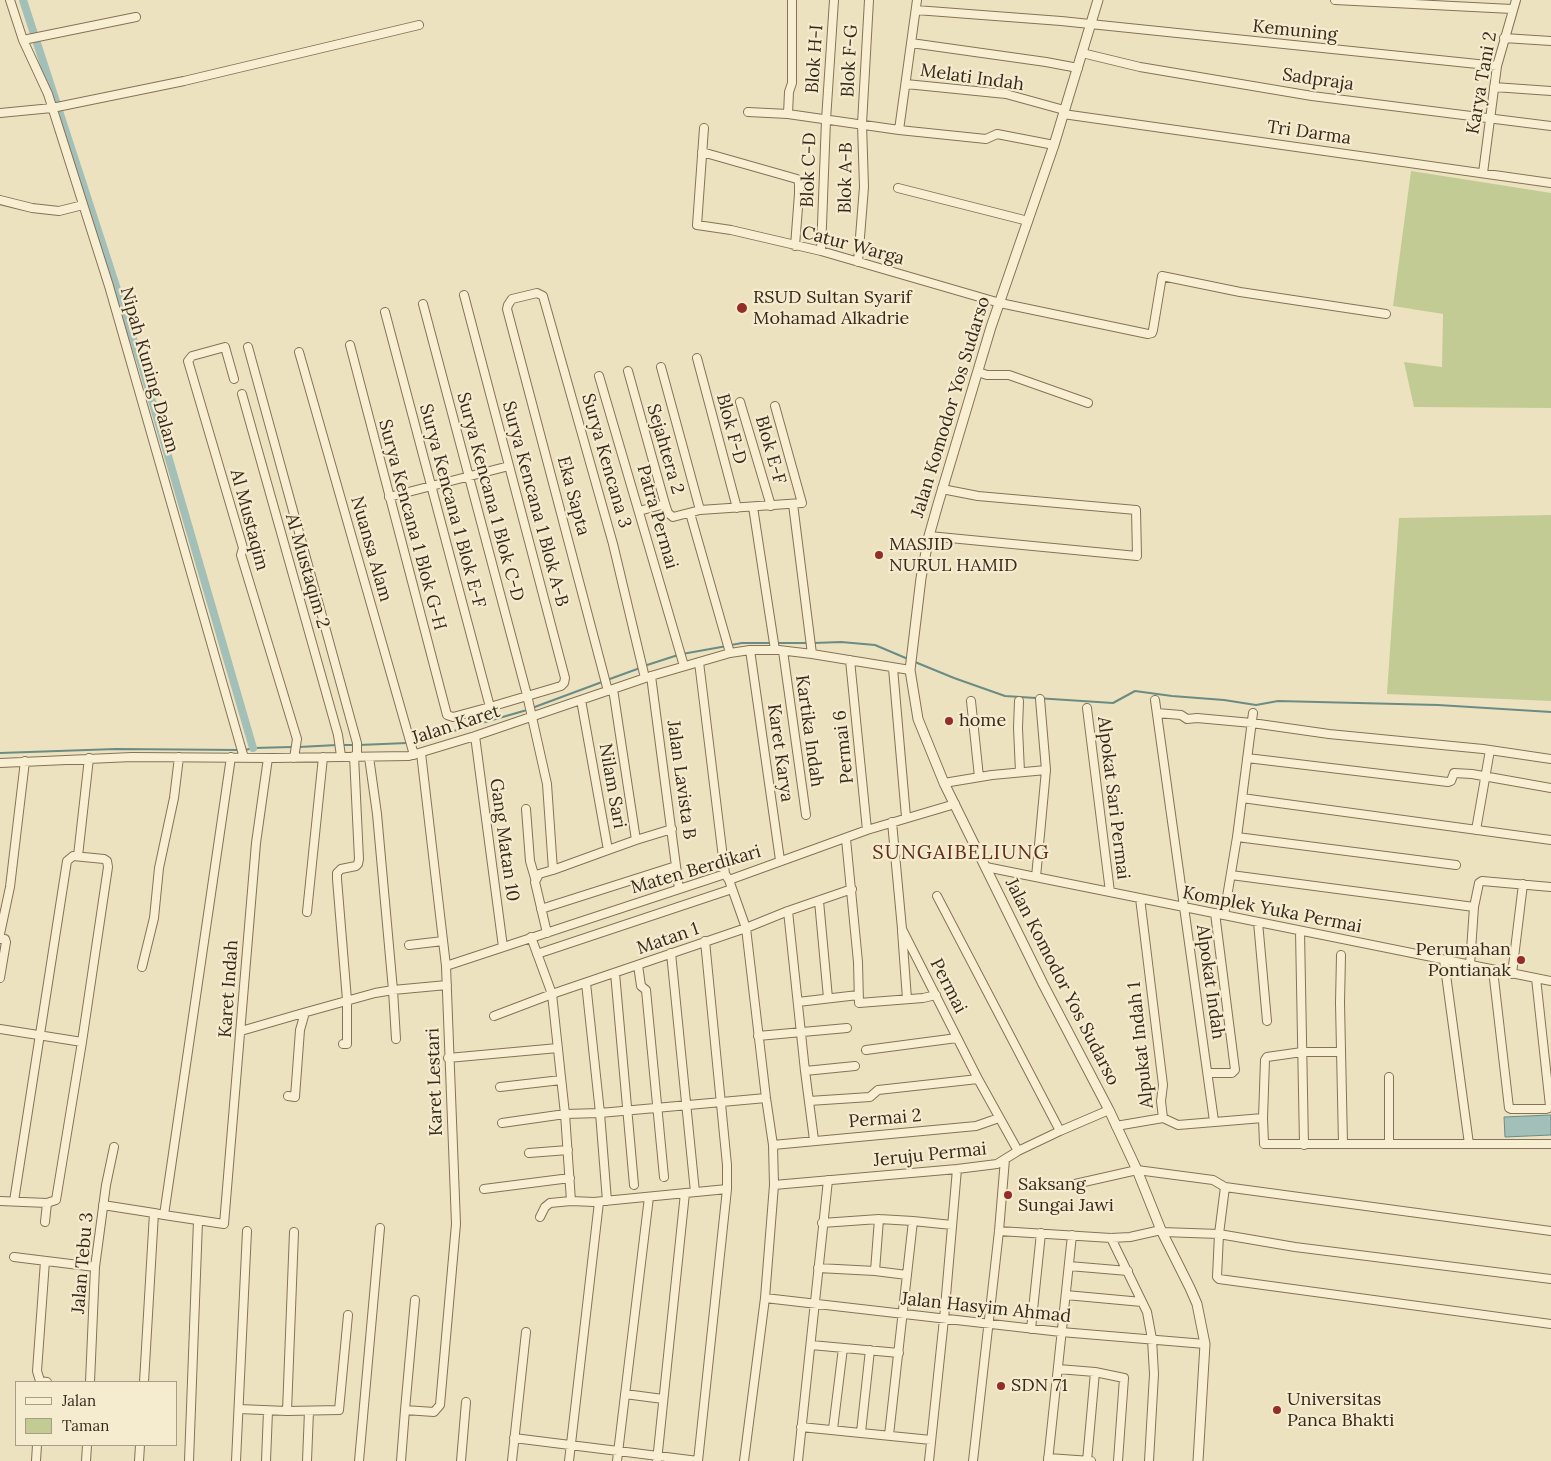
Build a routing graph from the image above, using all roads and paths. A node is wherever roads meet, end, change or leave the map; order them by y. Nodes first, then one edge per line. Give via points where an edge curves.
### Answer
1 (10, 0) edge
2 (792, 0) edge
3 (834, 0) edge
4 (869, 0) edge
5 (917, 0) edge
6 (1098, 0) edge
7 (1335, 0) edge
8 (1516, 0) edge
9 (1512, 9) junction
10 (916, 10) junction
11 (136, 16) dead end
12 (419, 25) dead end
13 (1090, 25) junction
14 (30, 38) junction
15 (1504, 38) junction
16 (1551, 41) edge
17 (912, 43) junction
18 (1082, 53) junction
19 (1497, 66) junction
20 (1078, 68) junction
21 (906, 84) junction
22 (1494, 87) junction
23 (1551, 91) edge
24 (56, 107) junction
25 (748, 112) dead end
26 (1063, 112) junction
27 (0, 113) edge
28 (788, 114) junction
29 (1491, 118) junction
30 (826, 120) junction
31 (862, 124) junction
32 (1551, 126) edge
33 (704, 128) dead end
34 (899, 130) junction
35 (1054, 145) junction
36 (702, 152) junction
37 (1483, 173) junction
38 (1551, 183) edge
39 (898, 188) dead end
40 (0, 200) edge
41 (83, 205) junction
42 (1028, 221) junction
43 (795, 246) junction
44 (821, 251) junction
45 (858, 262) junction
46 (464, 295) dead end
47 (1000, 303) junction
48 (423, 304) dead end
49 (508, 309) joint
50 (385, 312) dead end
51 (1386, 314) dead end
52 (350, 345) dead end
53 (248, 347) dead end
54 (299, 352) dead end
55 (697, 358) dead end
56 (661, 367) dead end
57 (628, 371) dead end
58 (978, 372) junction
59 (599, 376) dead end
60 (234, 379) dead end
61 (242, 394) dead end
62 (740, 402) dead end
63 (1088, 403) dead end
64 (775, 406) dead end
65 (509, 466) junction
66 (469, 476) junction
67 (431, 486) junction
68 (942, 489) junction
69 (389, 497) junction
70 (665, 504) junction
71 (793, 504) junction
72 (771, 506) junction
73 (753, 507) junction
74 (737, 508) junction
75 (700, 510) junction
76 (640, 511) junction
77 (690, 513) junction
78 (929, 536) junction
79 (778, 649) junction
80 (750, 650) junction
81 (729, 651) junction
82 (812, 651) junction
83 (850, 660) junction
84 (699, 662) junction
85 (683, 664) junction
86 (893, 668) junction
87 (910, 670) junction
88 (646, 676) junction
89 (610, 689) junction
90 (527, 696) junction
91 (1040, 699) dead end
92 (581, 700) junction
93 (1155, 700) dead end
94 (971, 701) dead end
95 (1019, 701) dead end
96 (490, 707) junction
97 (1087, 708) dead end
98 (445, 712) joint
99 (1157, 713) junction
100 (1254, 713) dead end
101 (531, 714) junction
102 (1252, 723) junction
103 (475, 736) junction
104 (1490, 750) junction
105 (416, 753) junction
106 (340, 754) junction
107 (356, 755) junction
108 (243, 756) junction
109 (294, 756) junction
110 (369, 756) junction
111 (179, 757) junction
112 (323, 757) junction
113 (89, 758) junction
114 (231, 758) junction
115 (268, 758) junction
116 (1247, 758) junction
117 (1551, 759) edge
118 (25, 761) junction
119 (0, 763) edge
120 (1046, 770) junction
121 (1020, 772) junction
122 (1486, 776) junction
123 (979, 777) junction
124 (944, 783) junction
125 (1551, 788) edge
126 (1242, 798) junction
127 (954, 804) junction
128 (526, 808) dead end
129 (806, 815) dead end
130 (906, 817) junction
131 (892, 822) junction
132 (672, 829) junction
133 (867, 830) junction
134 (1476, 830) junction
135 (1237, 837) junction
136 (846, 839) junction
137 (636, 840) junction
138 (1551, 840) edge
139 (608, 850) junction
140 (78, 856) junction
141 (780, 860) junction
142 (1456, 865) dead end
143 (676, 866) junction
144 (986, 867) junction
145 (553, 870) junction
146 (1231, 875) junction
147 (727, 877) junction
148 (1036, 877) junction
149 (535, 878) junction
150 (1523, 884) junction
151 (1551, 887) edge
152 (679, 889) junction
153 (732, 889) junction
154 (852, 889) junction
155 (1110, 892) junction
156 (937, 896) dead end
157 (1140, 898) junction
158 (818, 901) junction
159 (1184, 907) junction
160 (1474, 907) junction
161 (541, 909) junction
162 (788, 911) junction
163 (307, 912) dead end
164 (1215, 914) junction
165 (1224, 915) junction
166 (1258, 922) junction
167 (746, 928) junction
168 (902, 929) junction
169 (1300, 931) junction
170 (546, 933) junction
171 (0, 934) edge
172 (531, 937) junction
173 (0, 939) edge
174 (443, 941) junction
175 (705, 941) junction
176 (409, 945) dead end
177 (503, 947) junction
178 (671, 953) junction
179 (537, 954) junction
180 (1341, 955) dead end
181 (1444, 960) junction
182 (638, 965) junction
183 (1470, 965) junction
184 (446, 966) junction
185 (142, 967) dead end
186 (1493, 970) junction
187 (615, 973) junction
188 (1512, 974) junction
189 (0, 978) edge
190 (1536, 978) junction
191 (1551, 981) edge
192 (586, 983) junction
193 (447, 985) junction
194 (392, 990) junction
195 (552, 994) junction
196 (858, 995) junction
197 (936, 995) junction
198 (828, 998) junction
199 (907, 999) junction
200 (347, 1000) junction
201 (798, 1002) junction
202 (302, 1013) junction
203 (494, 1016) dead end
204 (1267, 1020) dead end
205 (847, 1028) dead end
206 (0, 1029) edge
207 (241, 1031) junction
208 (802, 1032) junction
209 (40, 1035) junction
210 (758, 1036) junction
211 (957, 1038) junction
212 (396, 1039) dead end
213 (82, 1042) junction
214 (343, 1044) dead end
215 (558, 1048) junction
216 (866, 1050) dead end
217 (1302, 1052) junction
218 (1341, 1052) junction
219 (448, 1058) junction
220 (855, 1066) dead end
221 (805, 1071) junction
222 (1208, 1073) junction
223 (1389, 1077) dead end
224 (978, 1079) junction
225 (561, 1080) junction
226 (500, 1087) dead end
227 (288, 1096) dead end
228 (766, 1098) junction
229 (809, 1101) junction
230 (720, 1102) junction
231 (686, 1105) junction
232 (658, 1108) junction
233 (628, 1110) junction
234 (1108, 1110) junction
235 (600, 1113) junction
236 (565, 1114) junction
237 (999, 1118) junction
238 (1163, 1118) junction
239 (1263, 1118) junction
240 (1214, 1121) junction
241 (502, 1123) dead end
242 (1116, 1126) junction
243 (1060, 1131) junction
244 (814, 1140) junction
245 (1343, 1144) junction
246 (1389, 1144) junction
247 (1469, 1144) junction
248 (1551, 1144) edge
249 (773, 1145) junction
250 (1304, 1145) junction
251 (114, 1147) dead end
252 (568, 1150) junction
253 (1018, 1151) junction
254 (529, 1153) dead end
255 (1005, 1159) junction
256 (957, 1169) junction
257 (1137, 1170) junction
258 (664, 1177) dead end
259 (570, 1178) junction
260 (828, 1180) junction
261 (1075, 1184) dead end
262 (634, 1185) dead end
263 (774, 1185) junction
264 (1225, 1187) junction
265 (484, 1189) dead end
266 (727, 1189) junction
267 (695, 1192) junction
268 (685, 1193) junction
269 (649, 1197) junction
270 (0, 1201) edge
271 (14, 1201) junction
272 (571, 1201) junction
273 (603, 1201) junction
274 (47, 1203) junction
275 (103, 1205) junction
276 (154, 1213) junction
277 (164, 1215) junction
278 (540, 1217) dead end
279 (879, 1220) junction
280 (198, 1221) junction
281 (913, 1221) junction
282 (45, 1222) dead end
283 (822, 1223) junction
284 (952, 1225) junction
285 (380, 1228) dead end
286 (247, 1231) dead end
287 (999, 1231) junction
288 (1162, 1231) junction
289 (1551, 1231) edge
290 (294, 1232) dead end
291 (1041, 1233) junction
292 (1219, 1234) junction
293 (1072, 1235) junction
294 (1111, 1238) junction
295 (14, 1257) dead end
296 (45, 1261) junction
297 (1069, 1266) junction
298 (96, 1267) junction
299 (818, 1268) junction
300 (874, 1271) junction
301 (1128, 1271) junction
302 (907, 1275) junction
303 (1551, 1279) edge
304 (1066, 1295) junction
305 (765, 1298) junction
306 (415, 1300) dead end
307 (1142, 1302) junction
308 (814, 1304) junction
309 (904, 1314) junction
310 (348, 1316) dead end
311 (944, 1319) junction
312 (988, 1324) junction
313 (1551, 1324) edge
314 (1031, 1329) junction
315 (526, 1332) dead end
316 (1061, 1332) junction
317 (1152, 1339) junction
318 (1205, 1344) junction
319 (811, 1345) junction
320 (843, 1348) junction
321 (870, 1350) junction
322 (900, 1353) junction
323 (1058, 1369) junction
324 (1095, 1372) junction
325 (41, 1381) edge
326 (90, 1381) edge
327 (144, 1381) edge
328 (625, 1394) junction
329 (663, 1400) junction
330 (466, 1402) dead end
331 (240, 1409) junction
332 (405, 1410) junction
333 (268, 1411) junction
334 (287, 1411) junction
335 (309, 1411) junction
336 (801, 1427) junction
337 (833, 1429) junction
338 (861, 1432) junction
339 (889, 1435) junction
340 (514, 1438) junction
341 (931, 1440) junction
342 (571, 1445) junction
343 (37, 1446) edge
344 (87, 1446) edge
345 (140, 1446) edge
346 (618, 1452) junction
347 (657, 1458) edge
348 (1048, 1459) edge
349 (36, 1461) edge
350 (86, 1461) edge
351 (139, 1461) edge
352 (189, 1461) edge
353 (236, 1461) edge
354 (266, 1461) edge
355 (307, 1461) edge
356 (359, 1461) edge
357 (401, 1461) edge
358 (461, 1461) edge
359 (512, 1461) edge
360 (569, 1461) edge
361 (616, 1461) edge
362 (698, 1461) edge
363 (744, 1461) edge
364 (798, 1461) edge
365 (929, 1461) edge
366 (973, 1461) edge
367 (1089, 1461) edge
368 (1118, 1461) edge
369 (1149, 1461) edge
370 (1198, 1461) edge

1 - 14 street, Nipah Kuning Dalam
2 - 28 street via 792,83
3 - 30 street, Blok H-I
4 - 31 street, Blok F-G
5 - 10 street
6 - 13 street, Jalan Komodor Yos Sudarso
7 - 9 street
8 - 9 street, Karya Tani 2
9 - 15 street, Karya Tani 2
10 - 13 street, Kemuning
10 - 17 street
11 - 14 street
12 - 24 street via 184,81
13 - 18 street, Jalan Komodor Yos Sudarso
13 - 19 street, Kemuning
14 - 24 street, Nipah Kuning Dalam via 48,94
15 - 16 street
15 - 19 street, Karya Tani 2
17 - 20 street
17 - 21 street
18 - 20 street, Jalan Komodor Yos Sudarso
18 - 29 street, Sadpraja via 1140,67 1312,96
19 - 22 street, Karya Tani 2
20 - 26 street, Jalan Komodor Yos Sudarso
21 - 26 street, Melati Indah via 1006,94
21 - 34 street
22 - 23 street
22 - 29 street, Karya Tani 2
24 - 27 street
24 - 41 street, Nipah Kuning Dalam
25 - 28 street
26 - 35 street, Jalan Komodor Yos Sudarso
26 - 37 street, Tri Darma
28 - 30 street
29 - 32 street, Sadpraja
29 - 37 street, Karya Tani 2
30 - 31 street
30 - 44 street, Blok C-D
31 - 34 street
31 - 45 street, Blok A-B via 864,187
33 - 36 street
34 - 35 street via 986,139 997,134
35 - 42 street, Jalan Komodor Yos Sudarso
36 - 43 street via 797,179
36 - 43 street, Catur Warga via 697,225
37 - 38 street, Tri Darma
39 - 42 street
40 - 41 street via 59,211
41 - 108 street, Nipah Kuning Dalam
42 - 47 street, Jalan Komodor Yos Sudarso
43 - 44 street, Catur Warga
44 - 45 street, Catur Warga
45 - 47 street, Catur Warga
46 - 65 street, Surya Kencana 1 Blok A-B
47 - 51 street, Catur Warga via 1150,334 1162,276 1256,295
47 - 58 street, Jalan Komodor Yos Sudarso
48 - 66 street, Surya Kencana 1 Blok C-D
49 - 88 street, Surya Kencana 3 via 512,299 537,293 543,296 614,544
49 - 89 street, Eka Sapta
50 - 67 street, Surya Kencana 1 Blok E-F
52 - 69 street, Surya Kencana 1 Blok G-H
53 - 107 street via 357,743
54 - 105 street, Nuansa Alam
55 - 74 street, Blok F-D
56 - 75 street, Sejahtera 2
57 - 70 street, Sejahtera 2
58 - 63 street via 992,376 1009,375
58 - 68 street, Jalan Komodor Yos Sudarso
59 - 76 street, Patra Permai
60 - 109 street, Al Mustaqim via 225,347 192,356 188,361 242,541 241,555 297,739
61 - 106 street, Al Mustaqim 2 via 338,736
62 - 72 street, Blok E-F
64 - 71 street via 802,501 801,504
65 - 66 street
65 - 90 street, Surya Kencana 1 Blok A-B via 565,678 561,686
66 - 67 street
66 - 90 street, Surya Kencana 1 Blok C-D
67 - 69 street
67 - 96 street, Surya Kencana 1 Blok E-F
68 - 78 street, Jalan Komodor Yos Sudarso
68 - 78 street via 978,496 1136,510 1137,556
69 - 98 street, Surya Kencana 1 Blok G-H
70 - 76 street
70 - 77 street, Sejahtera 2 via 670,516
71 - 72 street
71 - 82 street
72 - 73 street
73 - 74 street
73 - 79 street, Kartika Indah via 772,634
74 - 75 street
75 - 77 street, Sejahtera 2
76 - 85 street, Patra Permai
77 - 81 street, Sejahtera 2
78 - 87 street, Jalan Komodor Yos Sudarso
79 - 80 street, Jalan Karet
79 - 82 street, Jalan Karet
79 - 129 street, Kartika Indah
80 - 81 street, Jalan Karet
80 - 141 street, Karet Karya
81 - 84 street, Jalan Karet
82 - 83 street, Jalan Karet
83 - 86 street, Jalan Karet
83 - 133 street, Permai 6
84 - 85 street, Jalan Karet
84 - 147 street
85 - 88 street, Jalan Karet
86 - 87 street, Jalan Karet
86 - 130 street
87 - 124 street, Jalan Komodor Yos Sudarso via 918,719
88 - 89 street, Jalan Karet
88 - 132 street, Jalan Lavista B
89 - 92 street, Jalan Karet
89 - 137 street, Eka Sapta
90 - 96 street, Surya Kencana 1 Blok A-B
90 - 101 street, Surya Kencana 1 Blok C-D
91 - 120 street
92 - 101 street, Jalan Karet
92 - 139 street, Nilam Sari
93 - 99 street, Alpokat Indah
94 - 123 street
95 - 121 street
96 - 98 street, Surya Kencana 1 Blok A-B via 452,717
97 - 155 street, Alpokat Sari Permai
99 - 102 street via 1181,715 1187,720
99 - 159 street, Alpokat Indah
100 - 102 street
101 - 103 street, Jalan Karet
101 - 145 street, Surya Kencana 1 Blok C-D via 548,784
102 - 104 street
102 - 116 street
103 - 105 street, Jalan Karet
103 - 177 street, Gang Matan 10
104 - 117 street
104 - 122 street
105 - 110 street, Jalan Karet via 401,757
105 - 174 street, Karet Lestari
106 - 107 street, Jalan Karet
106 - 112 street, Jalan Karet
107 - 110 street, Jalan Karet
107 - 200 street via 359,859 356,866 337,873
108 - 114 street, Jalan Karet
108 - 115 street, Jalan Karet
109 - 112 street, Jalan Karet
109 - 115 street, Jalan Karet
110 - 194 street
111 - 113 street, Jalan Karet
111 - 114 street, Jalan Karet
111 - 185 street via 159,868 154,918
112 - 163 street
113 - 118 street, Jalan Karet
113 - 140 street
114 - 277 street
115 - 207 street, Karet Indah via 256,843
116 - 122 street via 1448,782 1457,773
116 - 126 street
118 - 119 street, Jalan Karet
118 - 171 street via 10,887
120 - 121 street
120 - 148 street
121 - 123 street
122 - 125 street
122 - 134 street
123 - 124 street
124 - 127 street, Jalan Komodor Yos Sudarso
126 - 134 street
126 - 135 street
127 - 130 street, Maten Berdikari
127 - 144 street, Jalan Komodor Yos Sudarso
128 - 149 street via 530,861
130 - 131 street, Maten Berdikari
131 - 133 street, Maten Berdikari
131 - 168 street, Permai
132 - 137 street, Nilam Sari
132 - 143 street, Jalan Lavista B
133 - 136 street, Maten Berdikari
134 - 138 street
135 - 142 street
135 - 146 street
136 - 141 street, Maten Berdikari
136 - 154 street
137 - 139 street, Nilam Sari
139 - 145 street
140 - 209 street via 66,861
140 - 213 street via 104,859 108,864
141 - 147 street, Maten Berdikari
143 - 152 street, Jalan Lavista B
143 - 161 street
144 - 148 street, Komplek Yuka Permai
144 - 234 street, Jalan Komodor Yos Sudarso
145 - 149 street
146 - 160 street
146 - 165 street
147 - 152 street, Maten Berdikari
147 - 153 street
148 - 155 street, Komplek Yuka Permai
149 - 161 street
150 - 151 street
150 - 160 street via 1482,881 1477,886
150 - 188 street
152 - 170 street, Maten Berdikari
153 - 167 street
153 - 179 street
154 - 158 street, Matan 1
154 - 196 street
155 - 157 street, Komplek Yuka Permai
156 - 243 street
157 - 159 street, Komplek Yuka Permai
157 - 238 street, Alpukat Indah 1
158 - 162 street, Matan 1
158 - 198 street
159 - 164 street, Komplek Yuka Permai
159 - 222 street, Alpokat Indah
160 - 183 street
161 - 170 street
162 - 167 street, Matan 1
162 - 201 street
164 - 165 street, Komplek Yuka Permai
164 - 222 street via 1235,1070 1232,1073
165 - 166 street, Komplek Yuka Permai
166 - 169 street, Komplek Yuka Permai
166 - 204 street
167 - 175 street, Matan 1
167 - 210 street
168 - 197 street, Permai
168 - 199 street
169 - 181 street, Komplek Yuka Permai
169 - 217 street
170 - 172 street, Maten Berdikari
172 - 177 street, Maten Berdikari
172 - 179 street
173 - 189 street via 6,942
174 - 176 street
174 - 184 street, Karet Lestari
175 - 178 street, Matan 1
175 - 230 street
177 - 184 street, Maten Berdikari
178 - 182 street, Matan 1
178 - 231 street
179 - 195 street
180 - 218 street
181 - 183 street, Komplek Yuka Permai
181 - 247 street
182 - 187 street, Matan 1
182 - 232 street via 641,986 646,990
183 - 186 street, Komplek Yuka Permai
184 - 193 street, Karet Lestari
186 - 188 street, Komplek Yuka Permai
186 - 190 street via 1509,1108 1513,1110 1550,1106
187 - 192 street, Matan 1
187 - 233 street
188 - 190 street, Komplek Yuka Permai
190 - 191 street, Komplek Yuka Permai
192 - 195 street, Matan 1
192 - 235 street
193 - 194 street
193 - 219 street, Karet Lestari
194 - 200 street
194 - 212 street
195 - 203 street, Matan 1
195 - 215 street
196 - 198 street
196 - 199 street via 859,1003
197 - 199 street
197 - 211 street, Permai
198 - 201 street
200 - 202 street
200 - 214 street via 347,1044
201 - 208 street
202 - 207 street
202 - 227 street via 295,1097
205 - 208 street
206 - 209 street
207 - 280 street, Karet Indah via 224,1224
208 - 210 street
208 - 221 street
209 - 213 street
209 - 271 street
210 - 228 street
211 - 216 street
211 - 224 street, Permai
213 - 274 street via 56,1200
215 - 219 street
215 - 225 street
217 - 218 street
217 - 239 street via 1270,1056 1265,1060
217 - 250 street
218 - 245 street
219 - 332 street, Karet Lestari via 456,1224 440,1405 434,1412
220 - 221 street
221 - 229 street
222 - 240 street, Alpokat Indah
223 - 246 street
224 - 229 street via 878,1090 870,1097
224 - 237 street, Permai
225 - 226 street
225 - 236 street
228 - 230 street
228 - 249 street
229 - 244 street
230 - 231 street
230 - 266 street
231 - 232 street
231 - 267 street
232 - 233 street
232 - 258 street
233 - 235 street
233 - 262 street
234 - 242 street, Jalan Komodor Yos Sudarso
234 - 243 street, Jeruju Permai
235 - 236 street
235 - 273 street
236 - 241 street
236 - 252 street
237 - 244 street, Permai 2 via 976,1126
237 - 253 street, Permai
238 - 240 street, Alpukat Indah 1 via 1178,1124
238 - 242 street
239 - 240 street, Alpukat Indah 1
239 - 250 street via 1265,1145
242 - 257 street, Jalan Komodor Yos Sudarso
243 - 253 street, Jeruju Permai
244 - 249 street, Permai 2
245 - 246 street
245 - 250 street
246 - 247 street
247 - 248 street
249 - 263 street
251 - 275 street, Jalan Tebu 3
252 - 254 street
252 - 259 street
253 - 255 street, Jeruju Permai
255 - 256 street, Jeruju Permai via 996,1164
255 - 287 street
256 - 260 street, Jeruju Permai
256 - 284 street
257 - 261 street
257 - 264 street via 1213,1180
257 - 288 street, Jalan Komodor Yos Sudarso
259 - 265 street
259 - 272 street
260 - 263 street, Jeruju Permai
260 - 283 street
263 - 305 street
264 - 289 street
264 - 292 street
266 - 267 street
266 - 362 street
267 - 268 street
268 - 269 street
268 - 329 street
269 - 273 street
269 - 328 street
270 - 271 street
271 - 274 street
272 - 273 street
272 - 278 street via 550,1203
273 - 342 street
274 - 282 street
275 - 276 street
275 - 298 street, Jalan Tebu 3
276 - 277 street
276 - 327 street
277 - 280 street
279 - 281 street
279 - 283 street
279 - 300 street
280 - 352 street
281 - 284 street
281 - 302 street
283 - 299 street
284 - 311 street
285 - 356 street
286 - 331 street
287 - 291 street
287 - 312 street
288 - 292 street
288 - 294 street
288 - 318 street, Jalan Komodor Yos Sudarso via 1197,1304
290 - 334 street
291 - 293 street
291 - 314 street
292 - 303 street via 1295,1247
292 - 313 street via 1219,1279
293 - 294 street
293 - 297 street
294 - 301 street
295 - 296 street
296 - 298 street
296 - 325 street via 37,1365
297 - 301 street
297 - 304 street
298 - 326 street, Jalan Tebu 3
299 - 300 street
299 - 308 street
300 - 302 street
301 - 307 street
302 - 309 street
304 - 307 street
304 - 316 street
305 - 308 street, Jalan Hasyim Ahmad
305 - 363 street
306 - 332 street
307 - 317 street
308 - 309 street, Jalan Hasyim Ahmad
308 - 319 street
309 - 311 street, Jalan Hasyim Ahmad
309 - 322 street
310 - 335 street via 339,1410
311 - 312 street, Jalan Hasyim Ahmad
311 - 341 street
312 - 314 street, Jalan Hasyim Ahmad
312 - 366 street
314 - 316 street, Jalan Hasyim Ahmad
315 - 340 street
316 - 317 street, Jalan Hasyim Ahmad
316 - 323 street
317 - 318 street, Jalan Hasyim Ahmad
317 - 369 street via 1154,1374
318 - 370 street, Jalan Komodor Yos Sudarso
319 - 320 street
319 - 336 street
320 - 321 street
320 - 337 street
321 - 322 street
321 - 338 street
322 - 339 street
323 - 324 street
323 - 348 street
324 - 367 street
324 - 368 street via 1124,1380
328 - 329 street
328 - 346 street
329 - 347 street
330 - 358 street
331 - 333 street
331 - 353 street
332 - 357 street
333 - 334 street
333 - 354 street
334 - 335 street
335 - 355 street
336 - 337 street
336 - 364 street
337 - 338 street
338 - 339 street
339 - 341 street
340 - 342 street
340 - 359 street
341 - 365 street
342 - 346 street
342 - 360 street
343 - 349 street
344 - 350 street
345 - 351 street
346 - 347 street
346 - 361 street
347 - 362 street
348 - 367 street

